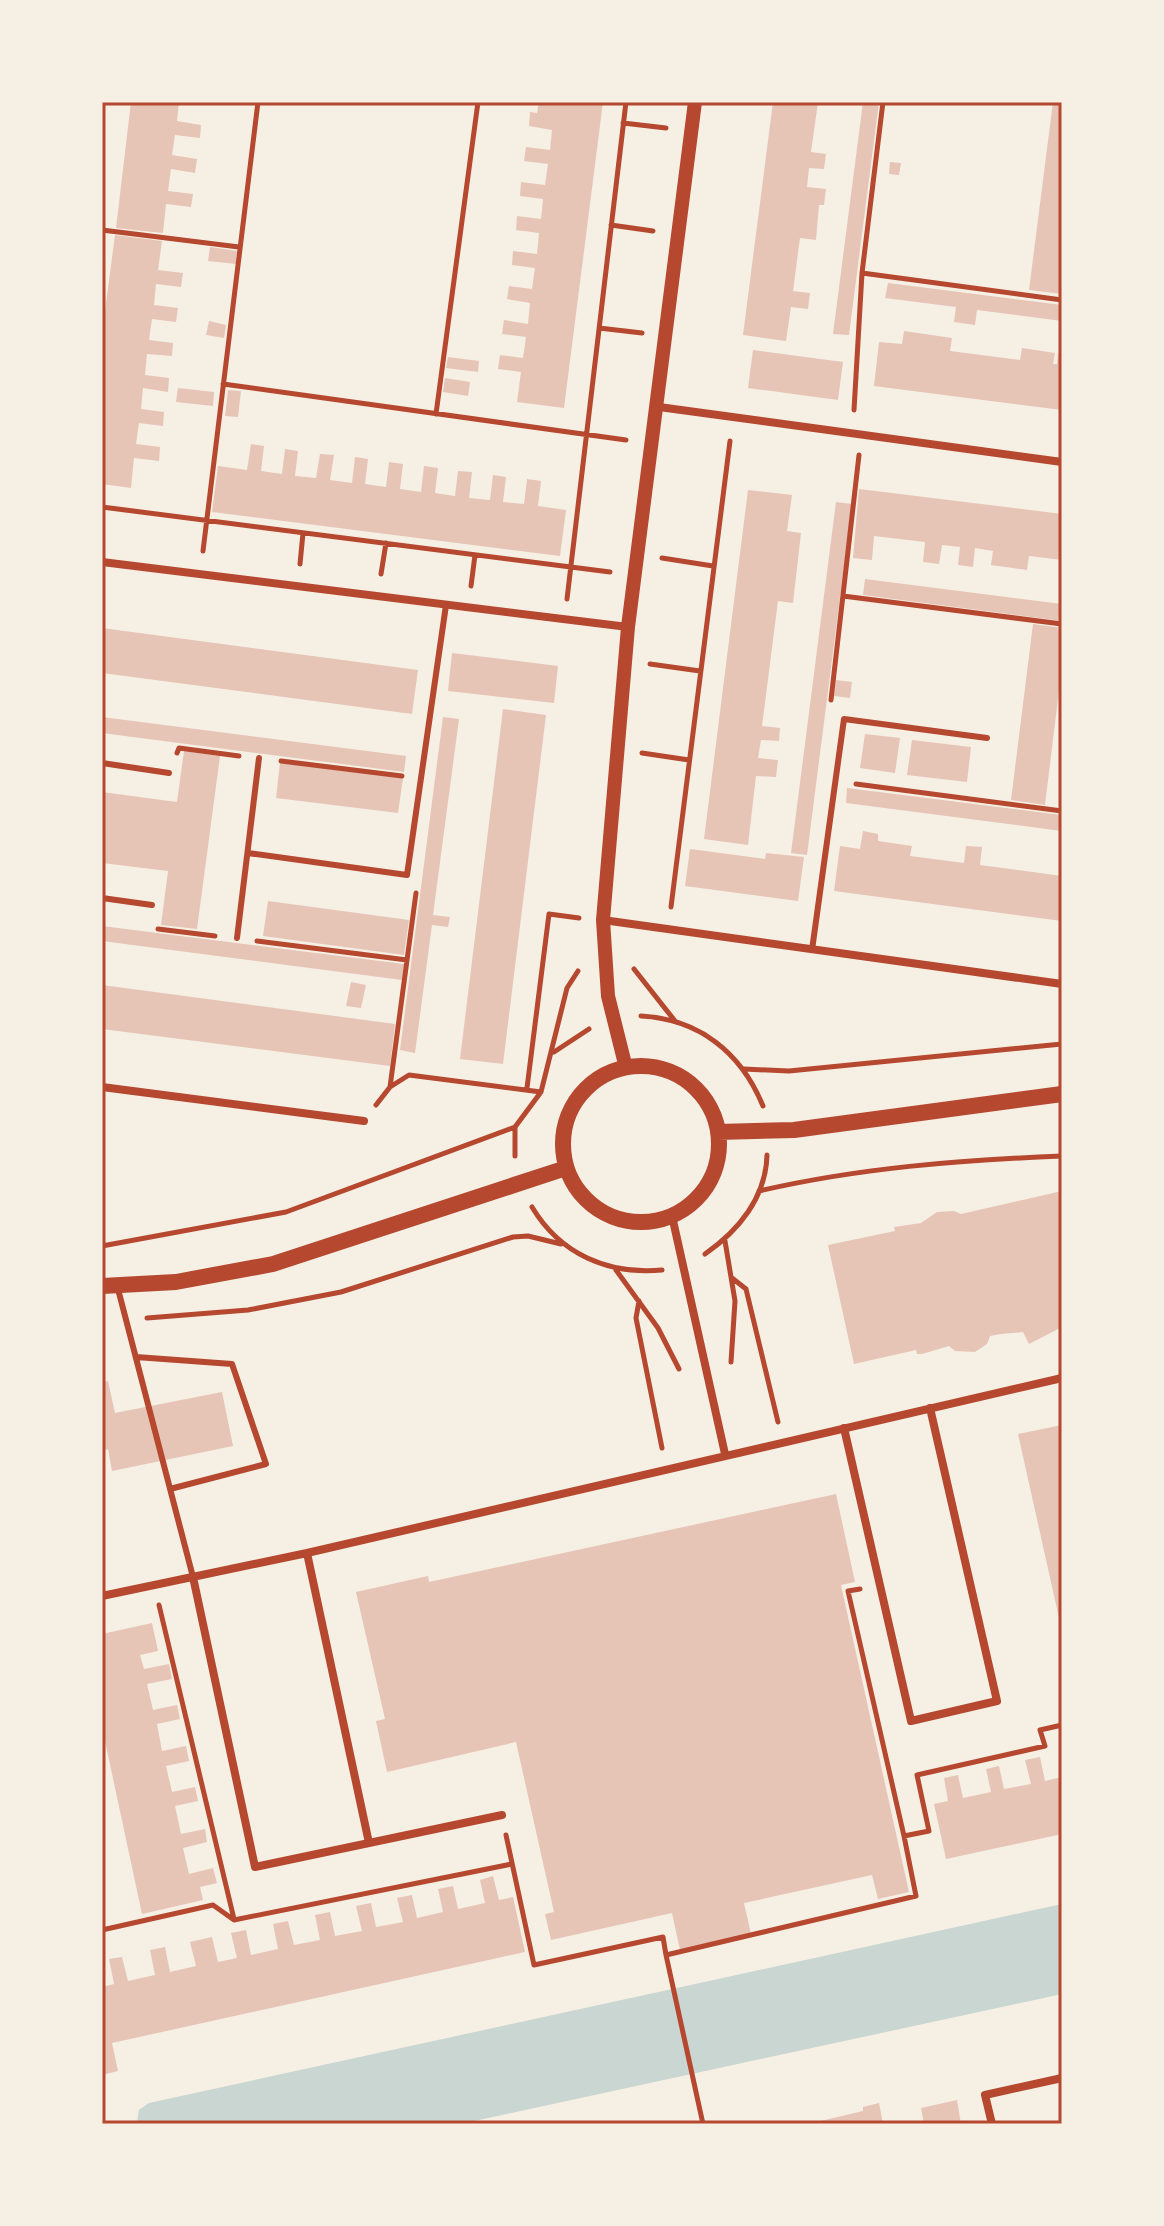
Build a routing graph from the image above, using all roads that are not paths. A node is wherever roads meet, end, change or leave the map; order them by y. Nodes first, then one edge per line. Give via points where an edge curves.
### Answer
1 (695, 102) edge
2 (659, 407) junction
3 (1062, 462) edge
4 (102, 562) edge
5 (446, 605) junction
6 (628, 627) junction
7 (987, 738) dead end
8 (259, 758) road end
9 (102, 763) edge
10 (169, 773) road end
11 (248, 853) junction
12 (102, 898) edge
13 (152, 905) road end
14 (604, 926) junction
15 (237, 938) road end
16 (812, 950) junction
17 (1062, 984) edge
18 (626, 1068) junction
19 (102, 1087) edge
20 (1062, 1094) edge
21 (364, 1121) dead end
22 (718, 1132) junction
23 (566, 1168) junction
24 (672, 1216) junction
25 (110, 1286) edge
26 (136, 1357) junction
27 (1062, 1378) edge
28 (930, 1408) junction
29 (844, 1428) junction
30 (725, 1454) junction
31 (170, 1489) junction
32 (307, 1553) junction
33 (193, 1577) junction
34 (102, 1596) edge
35 (502, 1815) road end
36 (369, 1843) junction
37 (1062, 2078) edge
38 (992, 2124) edge

1 - 2 street
2 - 3 street
2 - 6 street
4 - 5 street
5 - 6 street
5 - 11 lane via 407,875
6 - 14 street
7 - 16 lane via 844,719
8 - 11 lane
9 - 10 lane
11 - 15 lane
12 - 13 lane
14 - 16 street via 668,928
14 - 18 street via 611,1020
16 - 17 street
18 - 22 main road via 657,1068 686,1081 707,1104
18 - 23 main road via 601,1077 573,1104 564,1129
19 - 21 street
20 - 22 main road via 768,1131
22 - 24 main road via 709,1183
23 - 24 main road via 578,1191 608,1215 633,1222
23 - 25 main road via 273,1264 176,1282
24 - 30 street
25 - 26 lane
26 - 31 lane
26 - 31 lane via 232,1364 266,1464
27 - 28 street
28 - 29 street
28 - 29 street via 997,1701 968,1708 911,1721
29 - 30 street
30 - 32 street
31 - 33 lane
32 - 33 street
32 - 36 street
33 - 34 street
33 - 36 street via 255,1867
35 - 36 street
37 - 38 street via 985,2095

